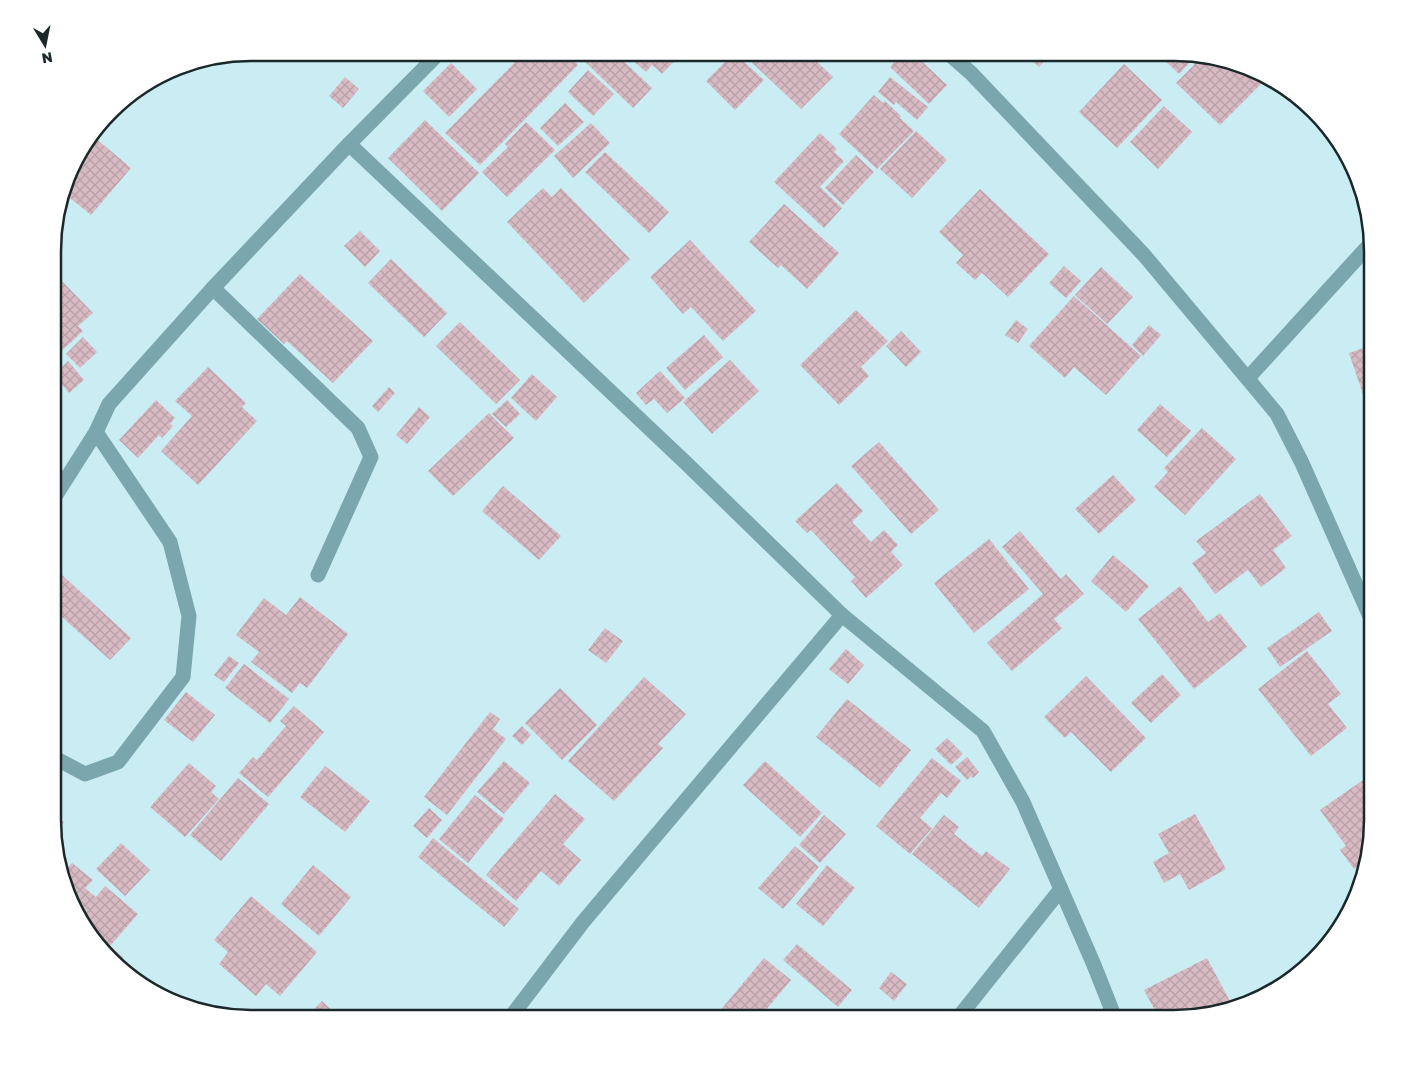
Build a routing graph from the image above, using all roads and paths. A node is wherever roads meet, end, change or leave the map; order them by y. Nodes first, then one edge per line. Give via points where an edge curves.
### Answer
1 (431, 61) edge
2 (957, 61) edge
3 (349, 144) junction
4 (1364, 251) edge
5 (213, 288) junction
6 (1248, 378) junction
7 (96, 432) junction
8 (61, 487) edge
9 (318, 575) dead end
10 (1364, 603) edge
11 (842, 615) junction
12 (61, 761) edge
13 (1061, 889) junction
14 (516, 1010) edge
15 (964, 1010) edge
16 (1112, 1010) edge

1 - 3 street
2 - 6 street via 1144,255
3 - 5 street
3 - 11 street
4 - 6 street
5 - 7 street via 109,404
5 - 9 street via 358,428 371,457
6 - 10 street via 1277,414
7 - 8 street
7 - 12 street via 170,542 189,616 183,677 118,762 85,774
11 - 13 street via 983,731 1023,802
11 - 14 street via 584,922
13 - 15 street
13 - 16 street

